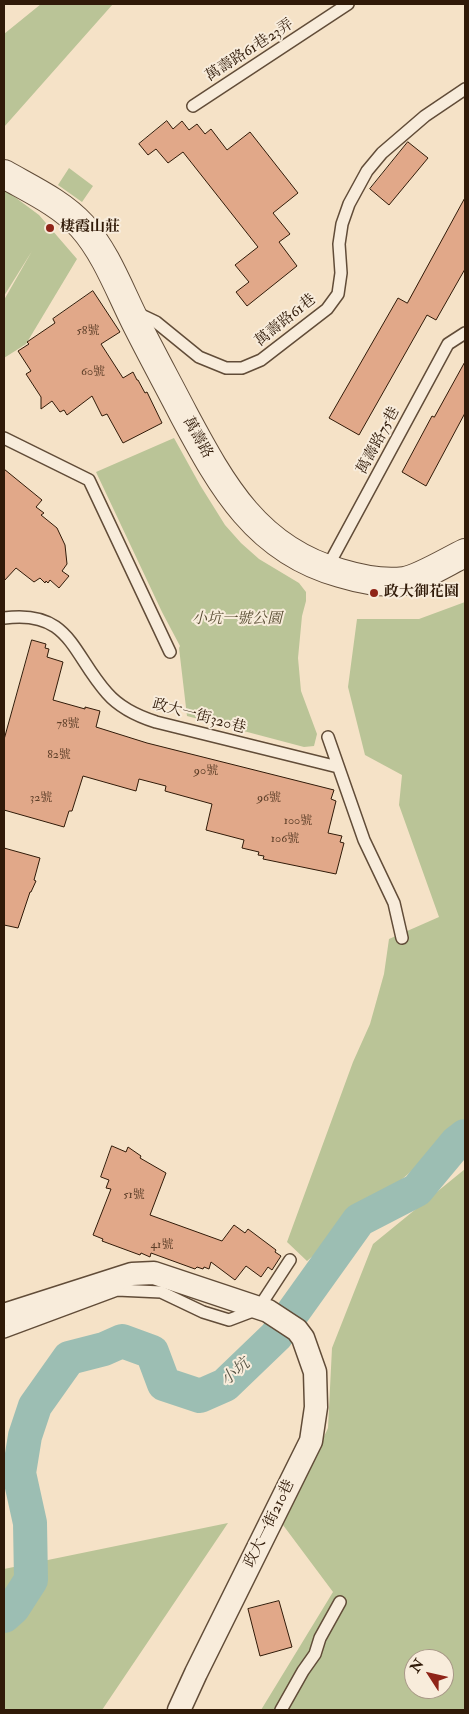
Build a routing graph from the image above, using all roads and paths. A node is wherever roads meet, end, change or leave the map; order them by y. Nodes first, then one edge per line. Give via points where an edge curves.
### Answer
1 (348, 4) edge
2 (465, 90) edge
3 (193, 106) dead end
4 (4, 174) edge
5 (129, 309) junction
6 (465, 333) edge
7 (4, 438) edge
8 (465, 553) edge
9 (326, 570) junction
10 (4, 618) edge
11 (170, 652) dead end
12 (328, 737) dead end
13 (338, 767) junction
14 (402, 938) dead end
15 (290, 1260) dead end
16 (263, 1310) junction
17 (4, 1315) edge
18 (4, 1332) edge
19 (340, 1602) dead end
20 (179, 1710) edge
21 (282, 1710) edge

1 - 3 lane, 萬壽路61巷23弄
2 - 5 lane, 萬壽路61巷 via 425,116 382,152 367,171 342,224 338,294 327,309 261,360 242,368 226,368 198,358 156,322
4 - 5 street, 萬壽路 via 51,201 82,225 104,258
5 - 9 street, 萬壽路 via 216,473 238,503 278,544 302,560
6 - 9 lane, 萬壽路75巷 via 448,344
7 - 11 lane via 89,480
8 - 9 street, 萬壽路 via 405,581 357,578
10 - 13 lane, 政大一街320巷 via 38,618 54,625 70,640 107,694 138,716
12 - 13 lane
13 - 14 lane via 364,840 394,903
15 - 16 lane
16 - 17 street via 154,1273 132,1274
16 - 18 lane via 229,1320 203,1312 161,1292 117,1290
16 - 20 street, 政大一街210巷 via 296,1330 303,1338 314,1372 316,1407 311,1441
19 - 21 lane via 315,1654 302,1671

